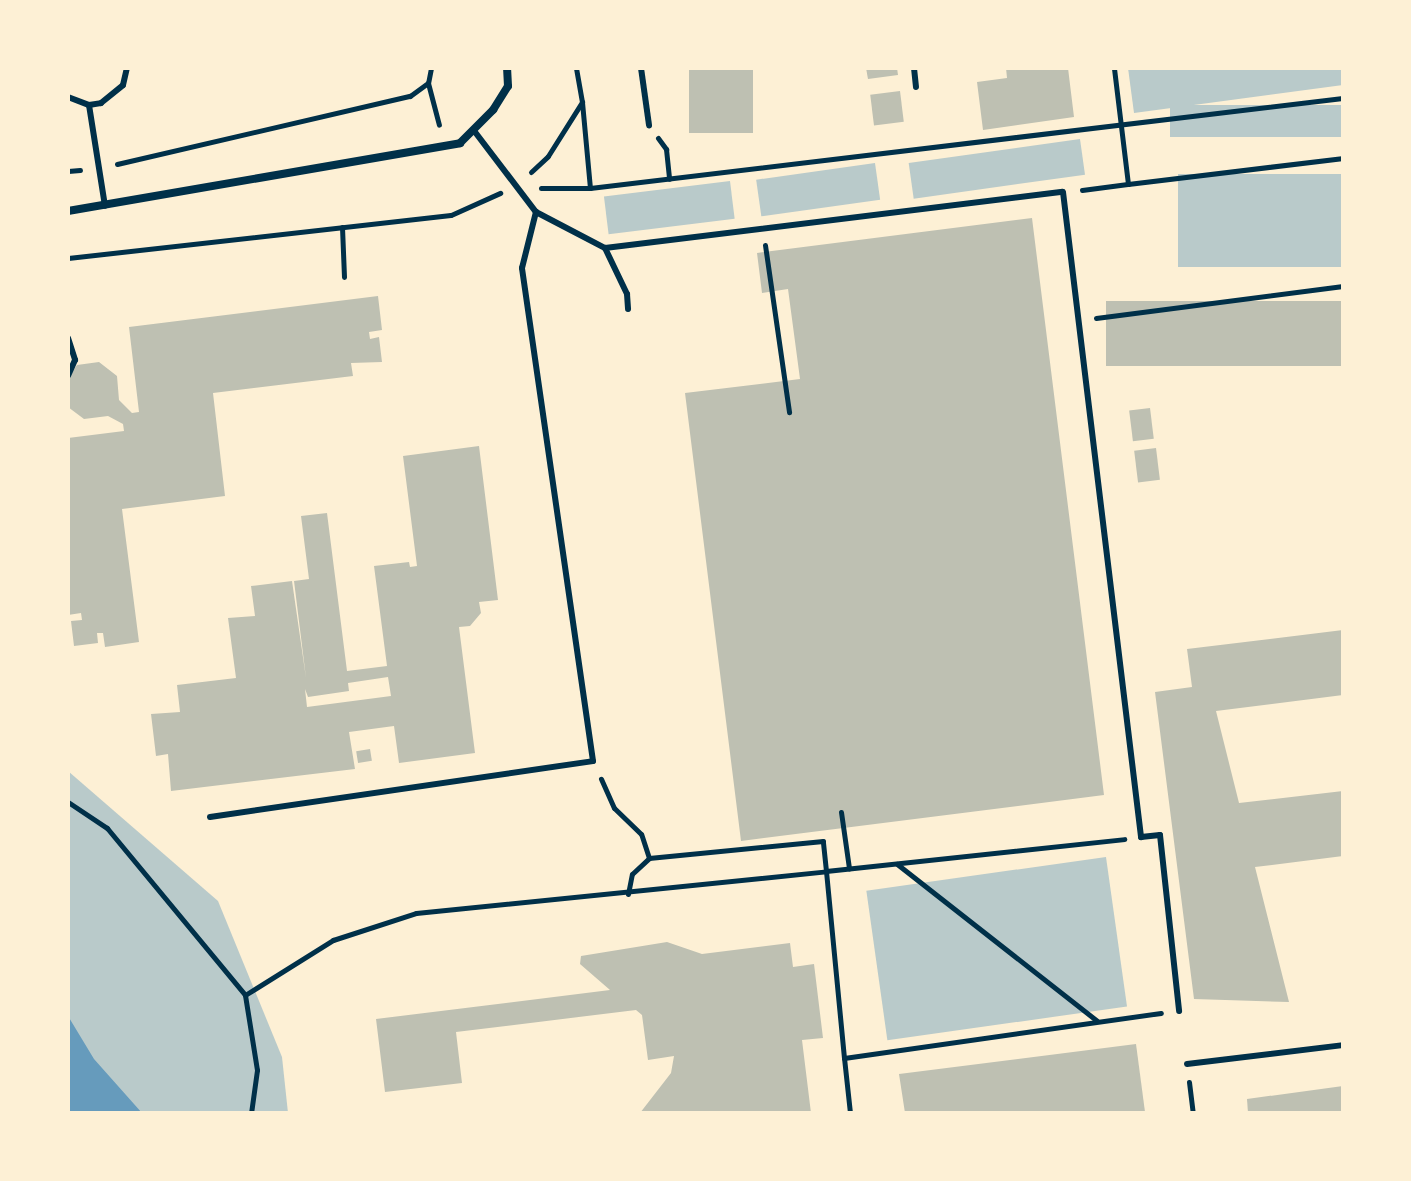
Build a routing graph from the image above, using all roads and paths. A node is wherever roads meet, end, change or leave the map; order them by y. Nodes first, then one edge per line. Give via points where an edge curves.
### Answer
1 (127, 68) edge
2 (431, 68) edge
3 (507, 68) edge
4 (576, 68) edge
5 (641, 68) edge
6 (914, 68) edge
7 (1114, 68) edge
8 (916, 87) dead end
9 (68, 97) edge
10 (1343, 98) edge
11 (582, 102) junction
12 (89, 105) junction
13 (649, 125) joint
14 (1121, 127) junction
15 (475, 132) junction
16 (1343, 158) edge
17 (101, 168) junction
18 (68, 171) edge
19 (669, 179) junction
20 (1128, 184) junction
21 (514, 187) junction
22 (590, 188) junction
23 (1063, 192) junction
24 (105, 206) junction
25 (68, 211) edge
26 (536, 212) junction
27 (342, 227) junction
28 (762, 228) junction
29 (605, 248) junction
30 (68, 258) edge
31 (344, 277) dead end
32 (1343, 286) edge
33 (628, 309) dead end
34 (1080, 320) junction
35 (68, 338) edge
36 (68, 376) edge
37 (789, 412) dead end
38 (593, 761) junction
39 (68, 802) edge
40 (841, 812) dead end
41 (210, 817) dead end
42 (1141, 837) junction
43 (696, 843) dead end
44 (696, 853) junction
45 (649, 858) junction
46 (897, 863) junction
47 (849, 868) junction
48 (826, 871) junction
49 (628, 894) junction
50 (245, 995) junction
51 (1179, 1011) joint
52 (1098, 1022) junction
53 (1343, 1045) edge
54 (844, 1058) junction
55 (1187, 1064) dead end
56 (251, 1113) edge
57 (850, 1113) edge

1 - 12 lane via 115,95
2 - 17 path via 428,83 410,96
3 - 15 street via 508,86
4 - 11 path
5 - 13 lane
6 - 8 lane
7 - 14 path
9 - 12 lane
10 - 14 path
11 - 21 path via 548,156
11 - 22 path
12 - 17 lane
13 - 19 path via 666,149
14 - 19 path
14 - 20 path
15 - 21 lane
15 - 24 street via 445,147
16 - 20 path
17 - 18 path
17 - 24 lane
19 - 22 path
20 - 23 path
21 - 22 path
21 - 26 lane
21 - 27 path via 451,215
23 - 28 lane
23 - 34 lane
24 - 25 street
26 - 29 lane
26 - 38 lane via 522,268
27 - 30 path
27 - 31 path
28 - 29 lane
28 - 37 path
29 - 33 lane via 627,294
32 - 34 path
34 - 42 lane
35 - 36 lane via 75,360
38 - 41 lane
38 - 45 path via 614,808 641,834
39 - 50 path via 107,828
40 - 47 path
42 - 46 path
42 - 51 lane via 1160,835
43 - 44 path
44 - 45 path
44 - 48 path via 823,841
45 - 49 path via 632,874
46 - 47 path
46 - 52 path
47 - 48 path
48 - 49 path
48 - 54 path
49 - 50 path via 505,901 416,913 333,940
50 - 56 path via 257,1070
51 - 52 path
52 - 54 path
53 - 55 lane
54 - 57 path

